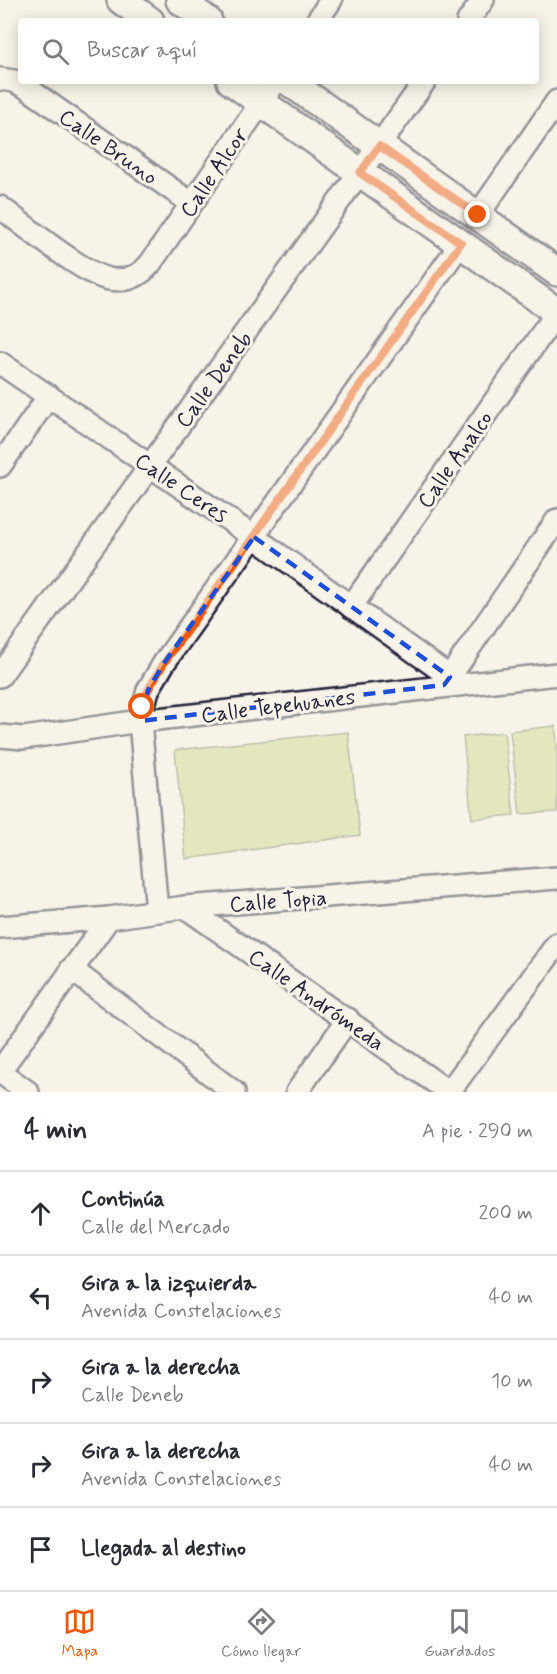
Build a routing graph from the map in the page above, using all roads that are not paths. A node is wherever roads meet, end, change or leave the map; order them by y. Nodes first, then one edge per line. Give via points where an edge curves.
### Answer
1 (121, 0) edge
2 (180, 0) edge
3 (331, 0) edge
4 (483, 0) edge
5 (146, 18) edge
6 (204, 18) edge
7 (319, 18) edge
8 (470, 18) edge
9 (0, 79) edge
10 (18, 83) edge
11 (20, 84) edge
12 (241, 84) edge
13 (292, 84) edge
14 (423, 84) edge
15 (268, 92) edge
16 (557, 101) edge
17 (379, 146) junction
18 (360, 173) junction
19 (191, 203) junction
20 (0, 207) edge
21 (478, 215) junction
22 (461, 243) junction
23 (557, 272) edge
24 (557, 312) edge
25 (0, 363) edge
26 (49, 396) junction
27 (0, 466) edge
28 (150, 466) junction
29 (557, 520) edge
30 (254, 537) junction
31 (351, 607) junction
32 (557, 674) edge
33 (0, 676) edge
34 (447, 681) junction
35 (140, 721) junction
36 (0, 736) edge
37 (557, 878) edge
38 (185, 907) junction
39 (157, 911) junction
40 (109, 918) junction
41 (0, 927) edge
42 (557, 944) edge
43 (71, 969) junction
44 (348, 1019) junction
45 (0, 1071) edge
46 (28, 1092) edge
47 (234, 1092) edge
48 (297, 1092) edge
49 (449, 1092) edge

1 - 5 street
2 - 6 street
3 - 7 street
4 - 8 street
9 - 10 street, Calle Bruno
11 - 19 street, Calle Bruno
12 - 15 street
13 - 17 street
14 - 17 street, Calle Deneb
15 - 18 street
15 - 19 street, Calle Alcor
16 - 21 street
17 - 18 street, Calle Deneb
17 - 21 street
18 - 22 street
18 - 28 street, Calle Deneb
19 - 20 street, Calle Alcor via 150,264 125,280 107,279 78,264
21 - 23 street
22 - 24 street
22 - 30 street
24 - 31 street, Calle Analco
25 - 26 street, Calle Ceres
26 - 27 street
26 - 28 street, Calle Ceres
28 - 30 street, Calle Ceres
28 - 33 street, Calle Deneb
29 - 34 street
30 - 31 street, Calle Ceres
30 - 35 street via 164,663 148,690
31 - 34 street, Calle Ceres
32 - 34 street, Calle Tepehuanes
34 - 35 street, Calle Tepehuanes
35 - 36 street, Calle Tepehuanes via 24,738
35 - 39 street
37 - 38 street, Calle Topia
38 - 39 street, Calle Topia
38 - 44 street, Calle Andrómeda
39 - 40 street, Calle Topia
40 - 41 street, Calle Topia
40 - 43 street
42 - 49 street
43 - 45 street
43 - 47 street
44 - 48 street
44 - 49 street, Calle Andrómeda
45 - 46 street

